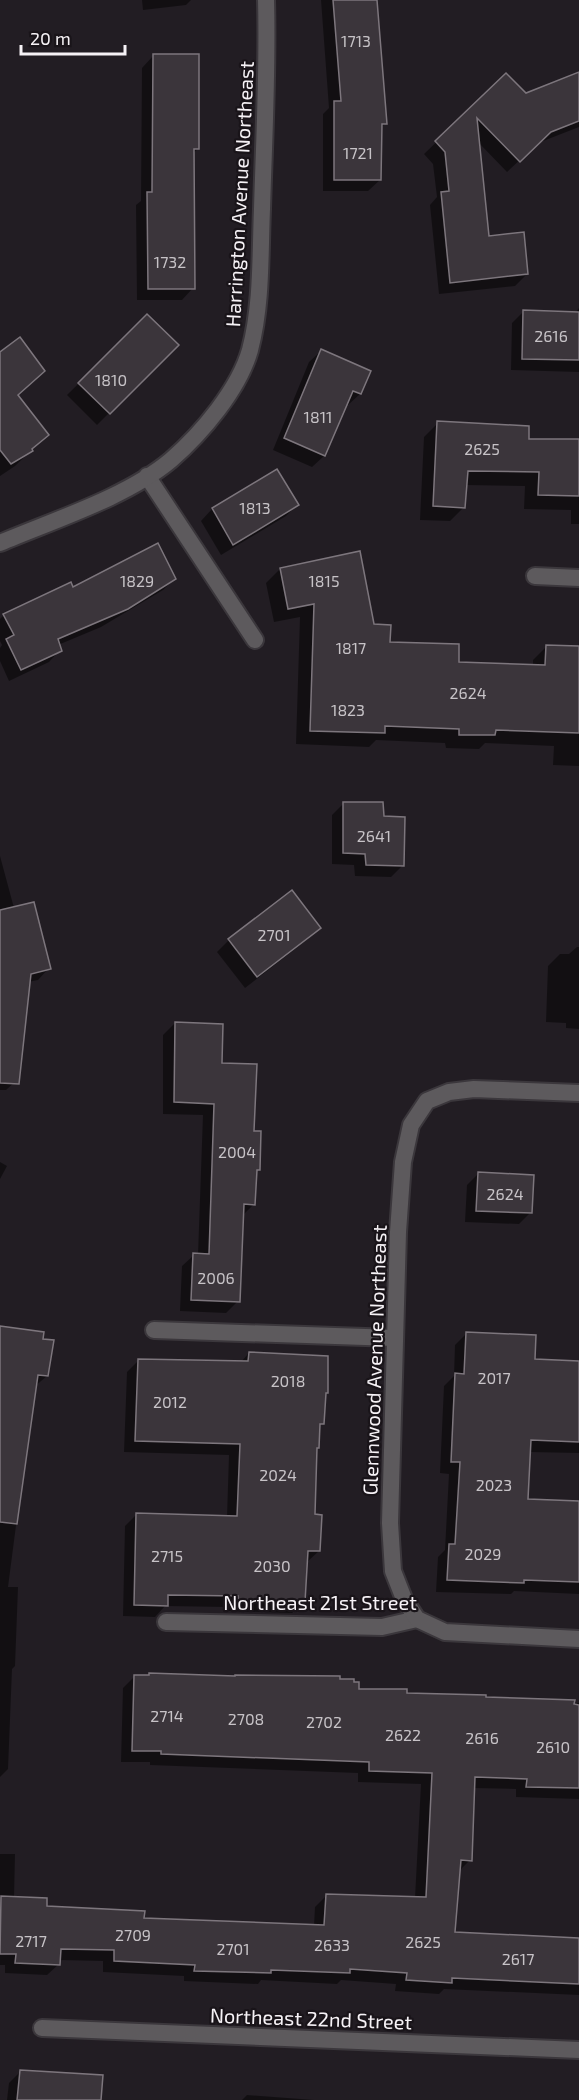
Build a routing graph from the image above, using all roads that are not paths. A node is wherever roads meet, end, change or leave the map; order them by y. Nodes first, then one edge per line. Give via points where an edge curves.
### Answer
1 (266, 0) edge
2 (147, 476) junction
3 (0, 543) edge
4 (535, 576) dead end
5 (579, 578) edge
6 (255, 640) dead end
7 (579, 1093) edge
8 (154, 1330) dead end
9 (395, 1338) junction
10 (417, 1619) junction
11 (166, 1622) dead end
12 (579, 1639) edge
13 (42, 2028) dead end
14 (579, 2050) edge

1 - 2 street, Harrington Avenue Northeast via 258,305 249,351 229,394 200,433
2 - 3 street, Harrington Avenue Northeast via 129,489
2 - 6 street
4 - 5 street
7 - 9 street, Glennwood Avenue Northeast via 474,1089 449,1092 427,1101 411,1125 402,1162
8 - 9 street
9 - 10 street, Glennwood Avenue Northeast via 390,1523 393,1571
10 - 11 street, Northeast 21st Street via 382,1627
10 - 12 street, Northeast 21st Street via 444,1632
13 - 14 street, Northeast 22nd Street

